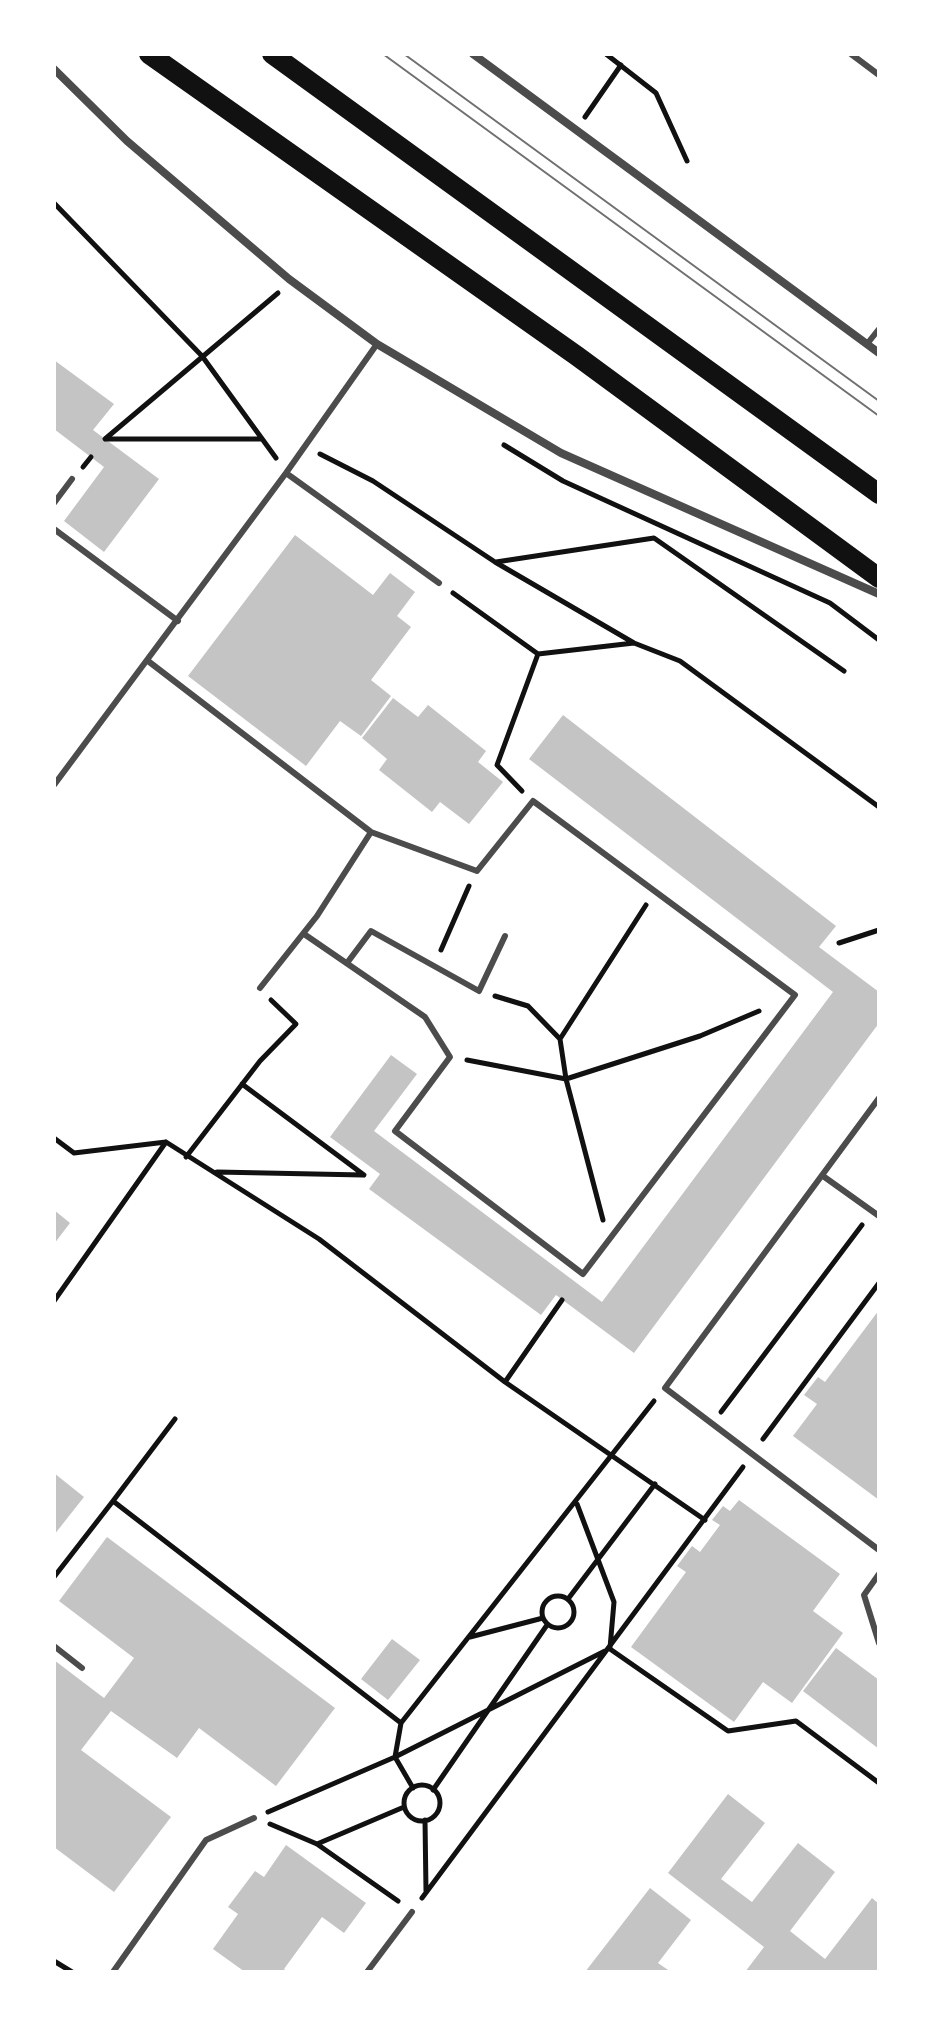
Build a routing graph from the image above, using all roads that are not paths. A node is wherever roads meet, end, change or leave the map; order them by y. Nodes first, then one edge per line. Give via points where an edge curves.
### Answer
1 (149, 54) edge
2 (272, 54) edge
3 (473, 54) edge
4 (851, 54) edge
5 (54, 69) edge
6 (879, 75) edge
7 (879, 329) edge
8 (377, 344) junction
9 (867, 344) junction
10 (879, 353) edge
11 (286, 473) junction
12 (72, 479) dead end
13 (879, 494) edge
14 (54, 503) edge
15 (54, 529) edge
16 (879, 578) edge
17 (439, 583) road end
18 (879, 594) edge
19 (178, 621) junction
20 (148, 661) junction
21 (54, 785) edge
22 (371, 832) junction
23 (304, 934) junction
24 (505, 936) dead end
25 (347, 963) junction
26 (260, 988) road end
27 (879, 1098) edge
28 (823, 1176) junction
29 (879, 1216) edge
30 (879, 1550) edge
31 (879, 1574) edge
32 (879, 1643) edge
33 (54, 1646) edge
34 (82, 1668) dead end
35 (254, 1818) road end
36 (412, 1912) road end
37 (113, 1972) edge
38 (367, 1972) edge

1 - 16 main road via 577,356
2 - 13 main road
3 - 9 street
4 - 6 lane
5 - 8 street via 127,141 289,279
7 - 9 lane
8 - 11 lane
8 - 18 street via 561,453
9 - 10 street
11 - 17 lane
11 - 19 lane
12 - 14 lane
15 - 19 lane
19 - 20 lane
20 - 21 lane
20 - 22 lane
22 - 23 lane
22 - 25 lane via 477,871 533,801 795,995 583,1274 395,1131 450,1057 425,1017
23 - 25 lane
23 - 26 lane
24 - 25 lane via 479,991 371,931
27 - 28 lane
28 - 29 lane
28 - 30 lane via 665,1388
31 - 32 lane via 864,1595
33 - 34 lane
35 - 37 lane via 206,1840
36 - 38 lane

